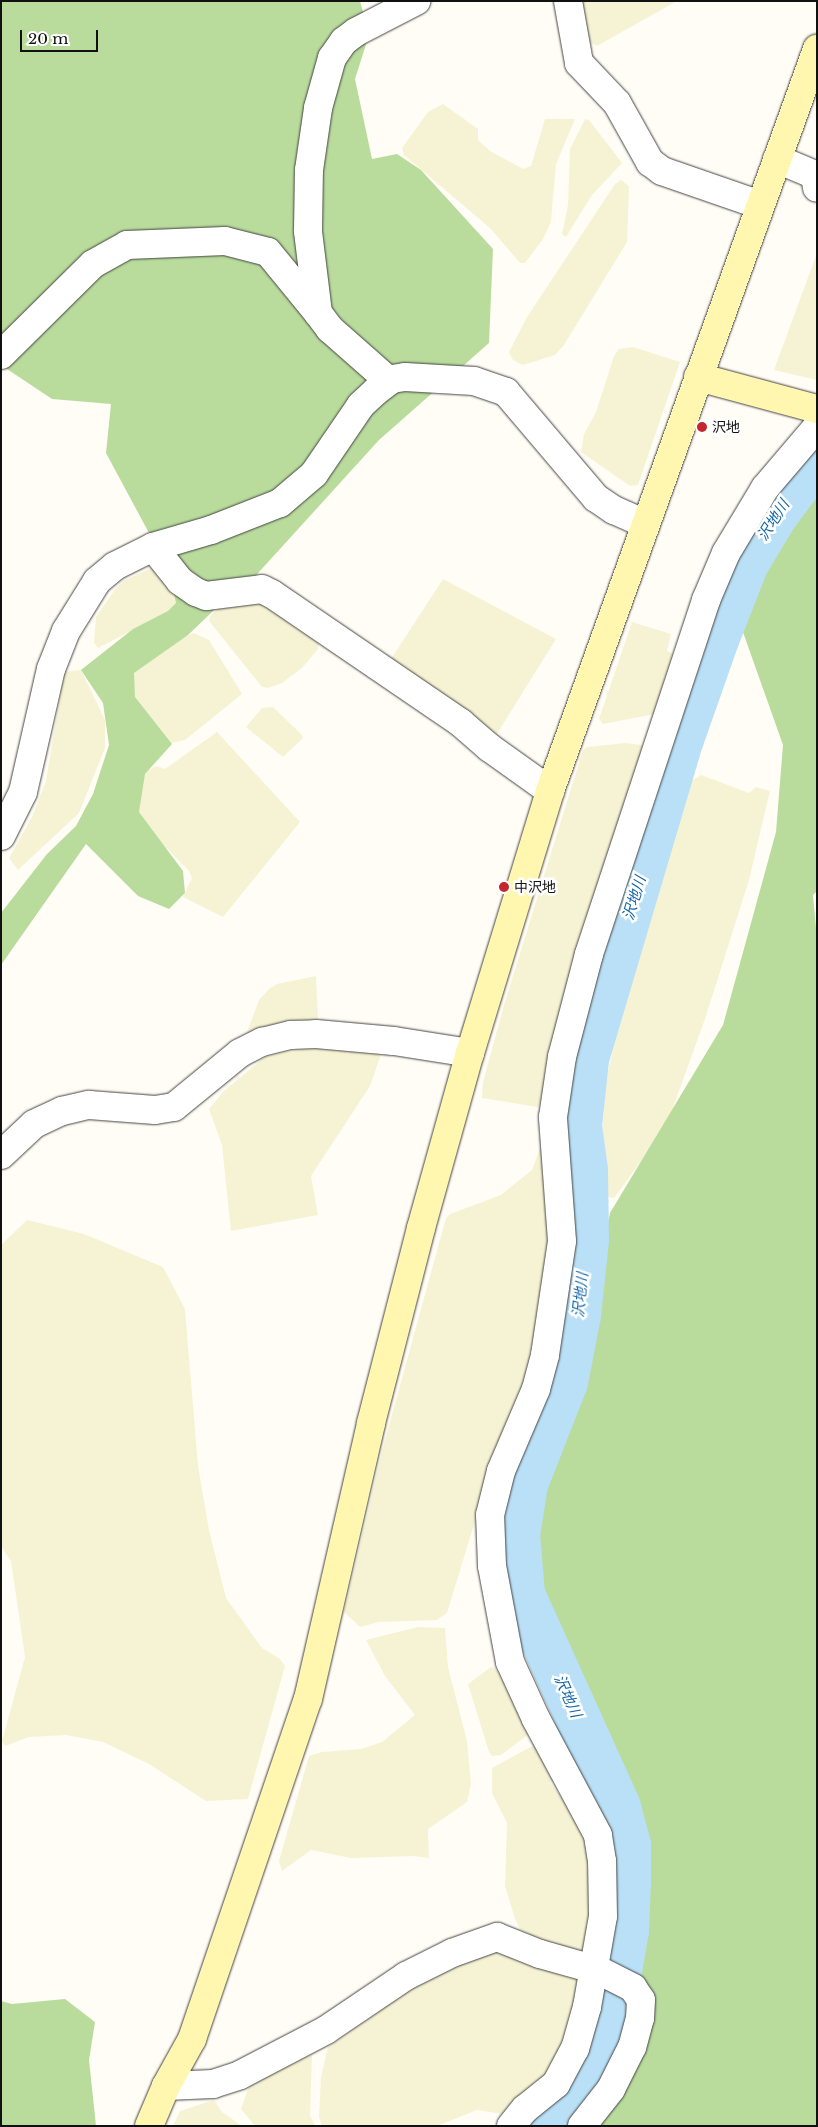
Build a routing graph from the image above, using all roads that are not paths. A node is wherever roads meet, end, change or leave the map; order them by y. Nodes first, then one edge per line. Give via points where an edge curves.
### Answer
1 (416, 1) edge
2 (568, 1) edge
3 (817, 49) edge
4 (777, 159) junction
5 (817, 188) edge
6 (760, 205) junction
7 (318, 314) junction
8 (1, 355) edge
9 (698, 377) junction
10 (389, 381) junction
11 (814, 414) edge
12 (645, 524) junction
13 (153, 547) junction
14 (550, 791) junction
15 (1, 836) edge
16 (470, 1053) junction
17 (1, 1155) edge
18 (596, 1970) junction
19 (166, 2086) junction
20 (149, 2126) edge
21 (511, 2126) edge
22 (582, 2126) edge

1 - 7 street via 356,32 344,41 332,58 318,108 308,170 308,231
2 - 6 street via 578,63 617,103 650,162 662,171
3 - 4 street
4 - 5 street via 815,175
4 - 6 street
6 - 9 street
7 - 8 street via 268,252 225,241 127,245 93,264
7 - 10 street via 330,330
9 - 11 street
9 - 12 street
10 - 12 street via 405,377 436,377 481,382 506,392 596,498
10 - 13 street via 361,405 314,474 280,503 211,530
11 - 18 street via 726,553 706,600 590,954 562,1057 553,1117 562,1241 545,1355 536,1389 501,1471 490,1515 492,1566 510,1662 536,1719 598,1834 603,1916
12 - 14 street
13 - 14 street via 180,581 206,596 262,589 272,594 461,723
13 - 15 street via 114,566 97,581 66,631 51,669 23,792
14 - 16 street
16 - 17 street via 394,1040 291,1035 262,1042 240,1053 174,1107 156,1110 89,1105 62,1111 34,1124
16 - 19 street via 372,1423 308,1698 192,2039
18 - 19 street via 540,1954 497,1937 452,1953 406,1976 326,2030 240,2075 213,2084
18 - 21 street via 575,2049 556,2084 525,2109
18 - 22 street via 633,1988 641,2000 640,2018 632,2048 611,2089
19 - 20 street

